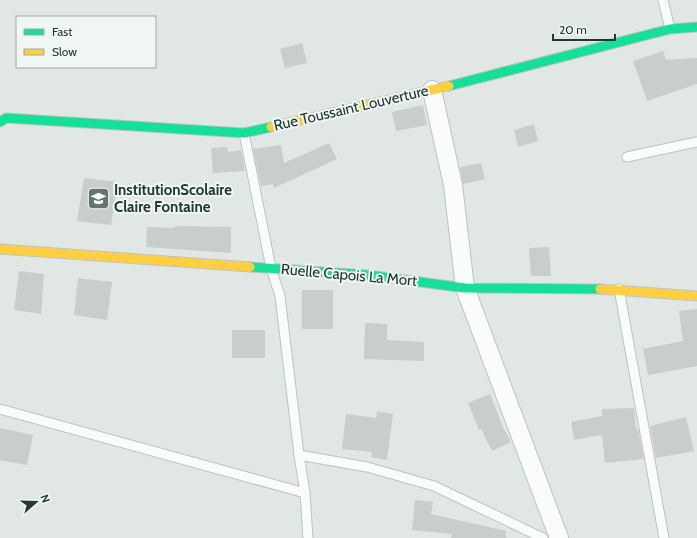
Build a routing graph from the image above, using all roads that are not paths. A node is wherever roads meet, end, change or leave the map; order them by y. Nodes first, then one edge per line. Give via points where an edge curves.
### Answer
1 (663, 0) edge
2 (697, 27) edge
3 (670, 29) junction
4 (432, 90) junction
5 (2, 118) edge
6 (244, 132) junction
7 (697, 142) edge
8 (627, 157) dead end
9 (0, 249) edge
10 (271, 268) junction
11 (465, 288) junction
12 (619, 289) junction
13 (697, 296) edge
14 (0, 409) edge
15 (299, 455) junction
16 (305, 493) junction
17 (308, 538) edge
18 (543, 538) edge
19 (559, 538) edge
20 (664, 538) edge

1 - 3 lane
2 - 3 street, Rue Toussaint Louverture
3 - 4 street, Rue Toussaint Louverture
4 - 6 street, Rue Toussaint Louverture
4 - 11 street via 453,185
5 - 6 street, Rue Toussaint Louverture
6 - 10 lane
7 - 8 lane
9 - 10 street, Ruelle Capois La Mort
10 - 11 street, Ruelle Capois La Mort via 368,275
10 - 15 lane via 280,296
11 - 12 street, Ruelle Capois La Mort
11 - 19 street
12 - 13 street, Ruelle Capois La Mort
12 - 20 lane
14 - 16 lane
15 - 16 lane
15 - 18 lane via 367,467 434,486
16 - 17 lane

